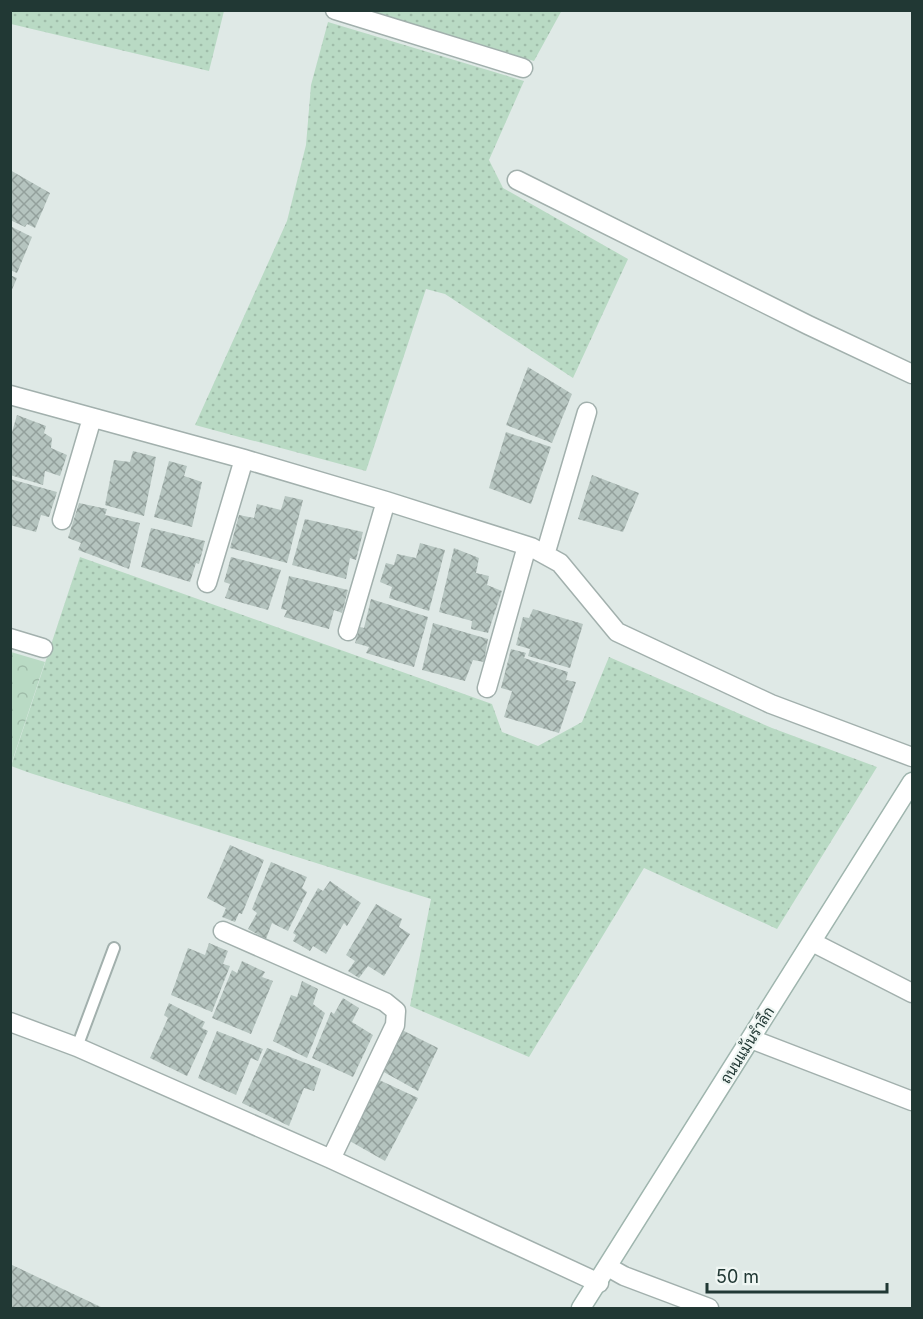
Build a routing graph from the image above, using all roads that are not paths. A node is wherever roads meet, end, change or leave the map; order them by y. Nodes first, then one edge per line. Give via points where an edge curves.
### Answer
1 (335, 10) edge
2 (523, 68) dead end
3 (517, 180) dead end
4 (912, 374) edge
5 (10, 395) edge
6 (586, 412) dead end
7 (92, 418) junction
8 (244, 459) junction
9 (386, 501) junction
10 (62, 520) dead end
11 (527, 546) junction
12 (545, 555) junction
13 (207, 583) dead end
14 (348, 631) dead end
15 (10, 638) edge
16 (44, 648) dead end
17 (487, 688) dead end
18 (912, 757) edge
19 (912, 782) edge
20 (223, 931) dead end
21 (812, 942) junction
22 (114, 948) dead end
23 (912, 993) edge
24 (10, 1022) edge
25 (751, 1039) junction
26 (77, 1047) junction
27 (912, 1101) edge
28 (331, 1158) junction
29 (608, 1267) junction
30 (598, 1283) junction
31 (581, 1308) edge
32 (709, 1308) edge

1 - 2 street
3 - 4 street
5 - 7 street
6 - 12 street
7 - 8 street
7 - 10 street
8 - 9 street
8 - 13 street
9 - 11 street
9 - 14 street
11 - 12 street
11 - 17 street
12 - 18 street via 560,563 617,632 771,704
15 - 16 street
19 - 21 street, ถนนแม้นรำลึก
20 - 28 street via 385,1002 396,1011 395,1025
21 - 23 street
21 - 25 street, ถนนแม้นรำลึก
22 - 26 lane
24 - 26 street
25 - 27 street
25 - 29 street, ถนนแม้นรำลึก
26 - 28 street
28 - 30 street
29 - 30 street, ถนนแม้นรำลึก
29 - 32 street
30 - 31 street, ถนนแม้นรำลึก

